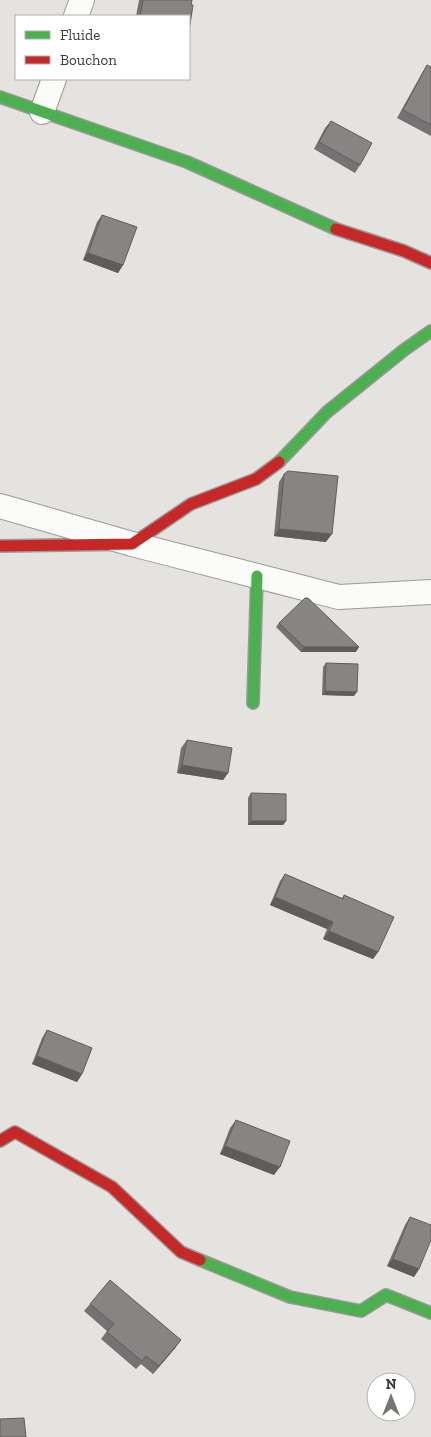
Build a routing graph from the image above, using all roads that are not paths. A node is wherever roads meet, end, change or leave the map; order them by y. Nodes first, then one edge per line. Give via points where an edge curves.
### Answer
1 (82, 0) edge
2 (76, 15) edge
3 (54, 80) edge
4 (0, 97) edge
5 (42, 112) junction
6 (431, 263) edge
7 (431, 331) edge
8 (0, 506) edge
9 (132, 544) junction
10 (0, 546) edge
11 (257, 576) junction
12 (431, 592) edge
13 (253, 703) dead end
14 (0, 1141) edge
15 (431, 1313) edge

1 - 2 street
3 - 5 street
4 - 5 street
5 - 6 street via 187,162 341,231
7 - 9 street via 327,412 278,463 256,480 191,504
8 - 9 street
9 - 10 street
9 - 11 street
11 - 12 street via 339,597
11 - 13 street
14 - 15 street via 15,1132 112,1188 181,1252 290,1297 361,1311 386,1295

